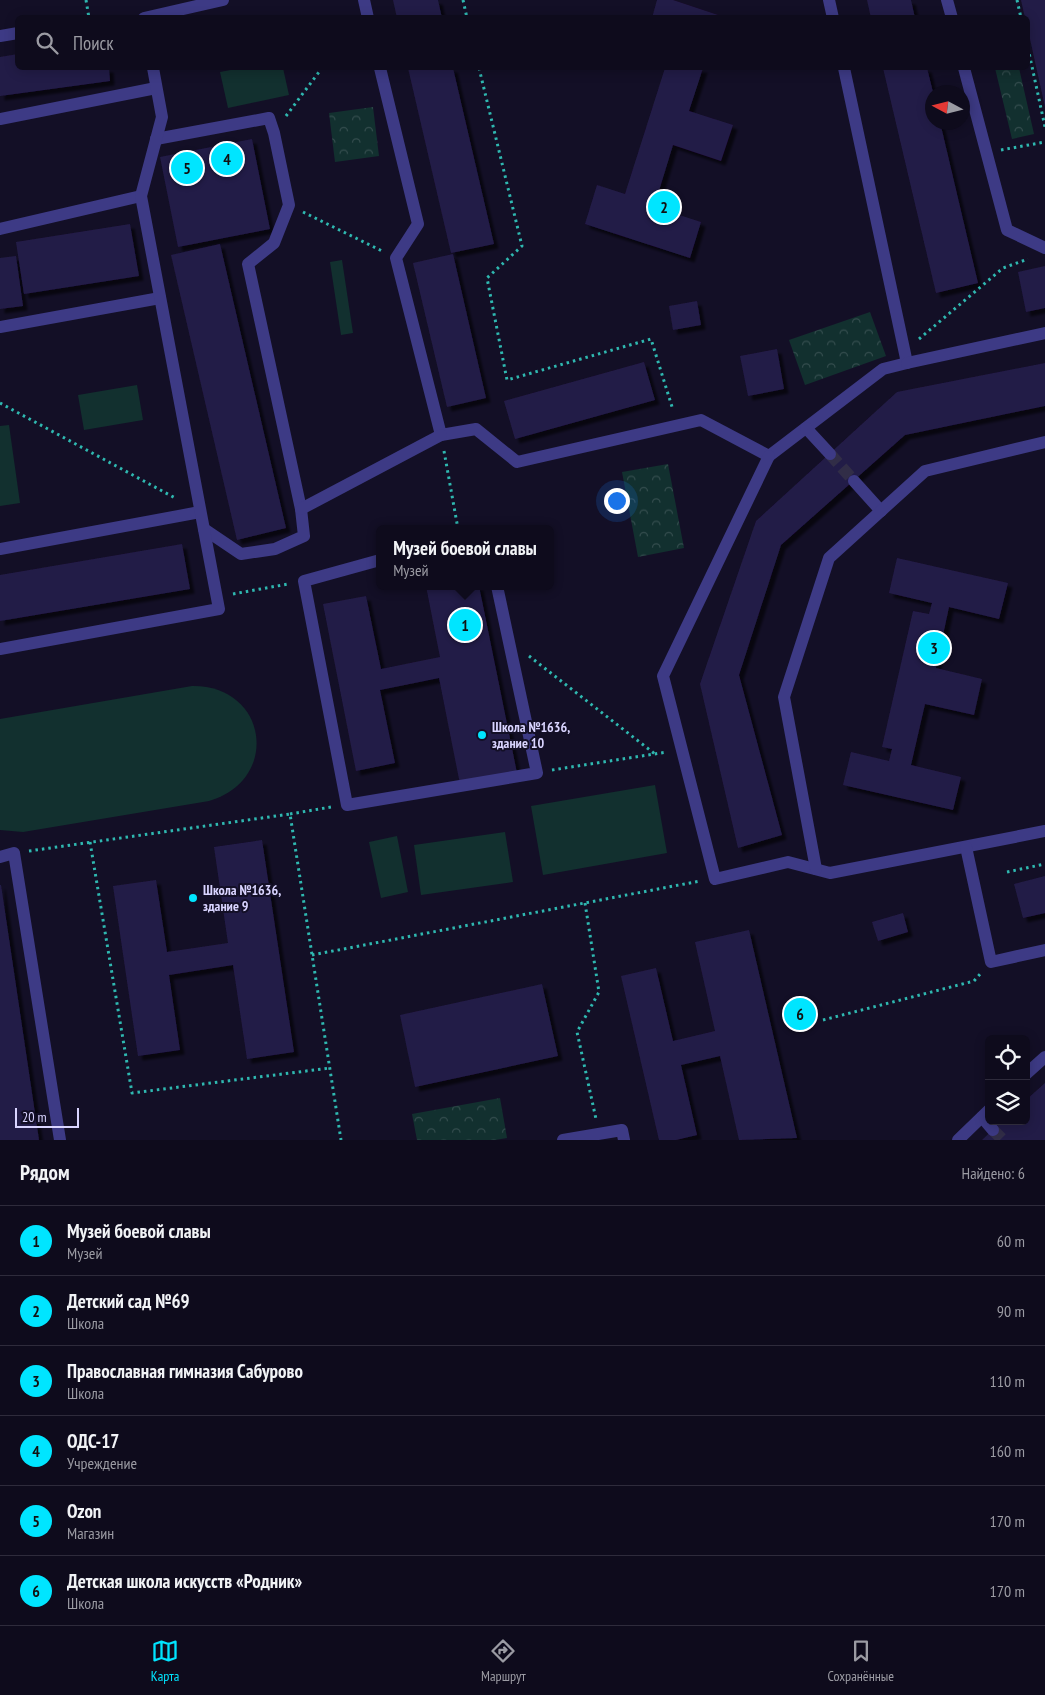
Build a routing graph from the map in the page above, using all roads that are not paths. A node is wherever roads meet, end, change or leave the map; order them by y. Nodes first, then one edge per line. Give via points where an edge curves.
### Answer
1 (223, 0) edge
2 (364, 0) edge
3 (829, 0) edge
4 (947, 0) edge
5 (157, 15) edge
6 (367, 15) edge
7 (832, 15) edge
8 (951, 15) edge
9 (15, 34) edge
10 (0, 36) edge
11 (153, 70) edge
12 (380, 70) edge
13 (844, 70) edge
14 (965, 70) edge
15 (156, 88) junction
16 (0, 119) edge
17 (156, 139) junction
18 (141, 196) junction
19 (0, 229) edge
20 (1041, 252) edge
21 (160, 298) junction
22 (0, 327) edge
23 (1045, 334) edge
24 (906, 357) junction
25 (806, 428) junction
26 (441, 435) junction
27 (1045, 442) edge
28 (830, 454) tunnel mouth
29 (769, 456) junction
30 (854, 481) tunnel mouth
31 (301, 509) junction
32 (881, 511) junction
33 (200, 512) junction
34 (204, 529) junction
35 (0, 549) edge
36 (376, 561) edge
37 (498, 590) edge
38 (0, 649) edge
39 (1045, 831) edge
40 (966, 847) junction
41 (0, 857) edge
42 (816, 870) junction
43 (1045, 950) edge
44 (1045, 1057) edge
45 (1030, 1070) edge
46 (985, 1113) edge
47 (991, 1125) edge
48 (993, 1130) tunnel mouth
49 (60, 1140) edge
50 (563, 1140) edge
51 (624, 1140) edge
52 (958, 1140) edge

1 - 5 lane
2 - 6 lane
3 - 7 lane
4 - 8 lane
9 - 10 lane
11 - 15 lane
12 - 26 lane via 418,224 396,258
13 - 24 lane
14 - 20 lane via 1007,230
15 - 16 lane
15 - 17 lane via 162,117
17 - 18 lane
17 - 31 lane via 269,118 288,205 274,243 248,264
18 - 19 lane
18 - 21 lane
21 - 22 lane
21 - 33 lane
23 - 24 lane
24 - 25 lane via 883,369
25 - 28 lane
25 - 29 lane
26 - 29 lane via 476,429 517,462 701,420
26 - 31 lane
27 - 32 lane via 925,471
29 - 42 lane via 663,676 715,879 788,862
30 - 32 lane
31 - 34 lane via 304,536 275,549 241,554
32 - 42 lane via 829,558 784,697
33 - 34 lane
33 - 35 lane
34 - 38 lane via 220,609
36 - 37 lane via 304,581 346,805 537,773
39 - 40 lane
40 - 42 lane via 830,873
40 - 43 lane via 991,962
41 - 49 lane via 14,853
44 - 45 lane
46 - 52 lane
47 - 48 lane
50 - 51 lane via 622,1130

